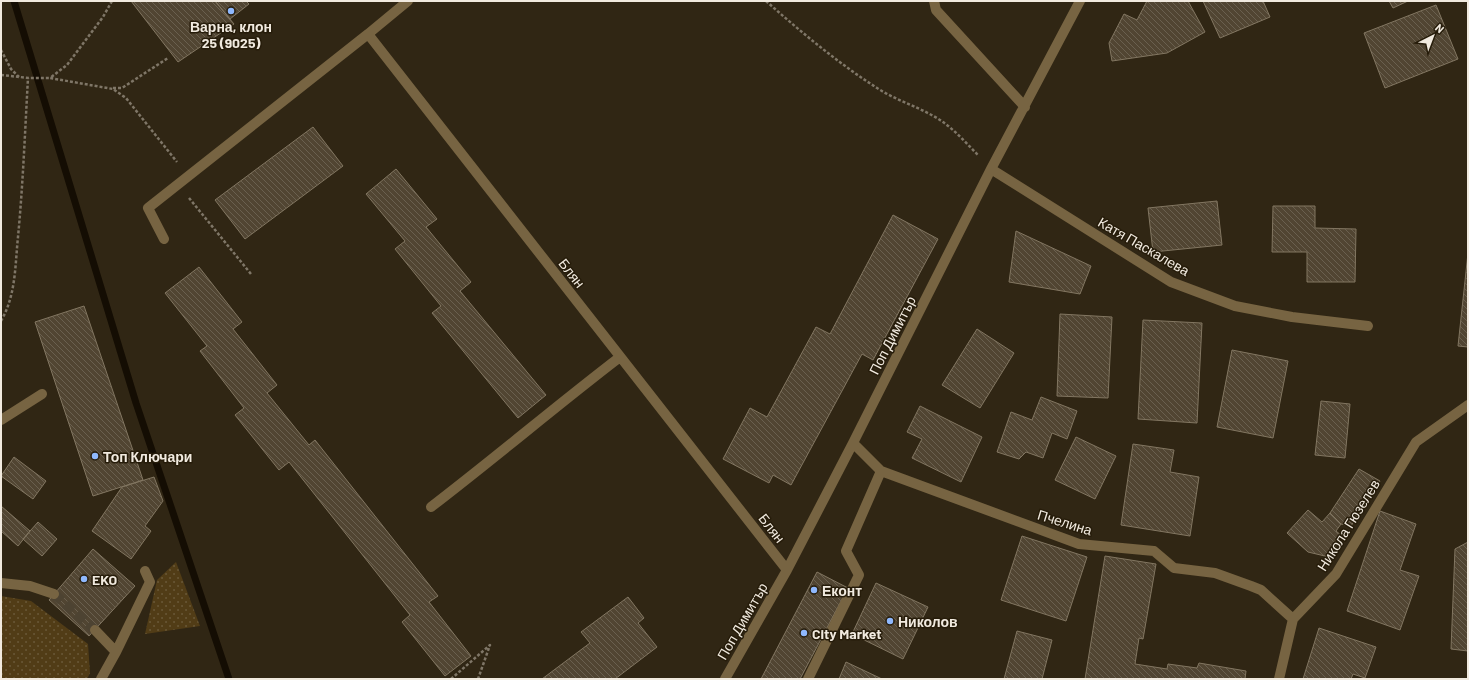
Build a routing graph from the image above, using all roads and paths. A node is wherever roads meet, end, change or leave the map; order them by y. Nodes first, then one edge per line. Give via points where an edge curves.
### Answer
1 (112, 1) edge
2 (408, 1) edge
3 (766, 1) edge
4 (934, 1) edge
5 (1080, 1) edge
6 (368, 34) junction
7 (1, 50) edge
8 (168, 58) dead end
9 (1, 76) edge
10 (20, 78) junction
11 (29, 78) junction
12 (50, 78) junction
13 (113, 88) junction
14 (1025, 107) junction
15 (991, 169) junction
16 (189, 176) junction
17 (178, 185) junction
18 (164, 239) dead end
19 (251, 274) dead end
20 (1, 320) edge
21 (1368, 326) dead end
22 (620, 357) junction
23 (42, 394) dead end
24 (1468, 405) edge
25 (1468, 412) edge
26 (1449, 417) junction
27 (1, 420) edge
28 (853, 443) junction
29 (881, 471) junction
30 (431, 507) dead end
31 (146, 570) dead end
32 (787, 570) junction
33 (1, 583) edge
34 (54, 594) tunnel mouth
35 (1293, 619) junction
36 (95, 630) tunnel mouth
37 (116, 652) junction
38 (101, 679) edge
39 (451, 679) edge
40 (478, 679) edge
41 (725, 679) edge
42 (808, 679) edge
43 (1279, 679) edge

1 - 12 path via 67,64
2 - 6 street
3 - 15 path via 790,23 878,89 940,120 964,140
4 - 14 street via 936,10
5 - 14 street, Поп Димитър
6 - 16 street
6 - 22 street, Блян
7 - 10 path via 11,69
8 - 13 path via 122,88
9 - 10 path
10 - 11 path
11 - 12 path
11 - 20 path via 12,296
12 - 13 path
13 - 16 path via 126,98
14 - 15 street, Поп Димитър
15 - 21 street, Катя Паскалева via 1171,282 1235,306 1292,317
15 - 28 street, Поп Димитър
16 - 17 street
17 - 18 street via 148,208
17 - 19 path
22 - 30 street
22 - 32 street, Блян
23 - 27 street
24 - 26 street, Никола Гюзелев
25 - 26 street
26 - 35 street, Никола Гюзелев via 1416,442 1336,574
28 - 29 street, Пчелина
28 - 32 street, Поп Димитър
29 - 35 street, Пчелина via 1079,544 1154,551 1174,568 1216,573 1261,590
29 - 42 street via 846,551 859,575
31 - 37 street via 150,582
32 - 41 street, Поп Димитър
33 - 34 street via 30,586
35 - 43 street
36 - 37 street
37 - 38 street
39 - 40 path via 490,645

